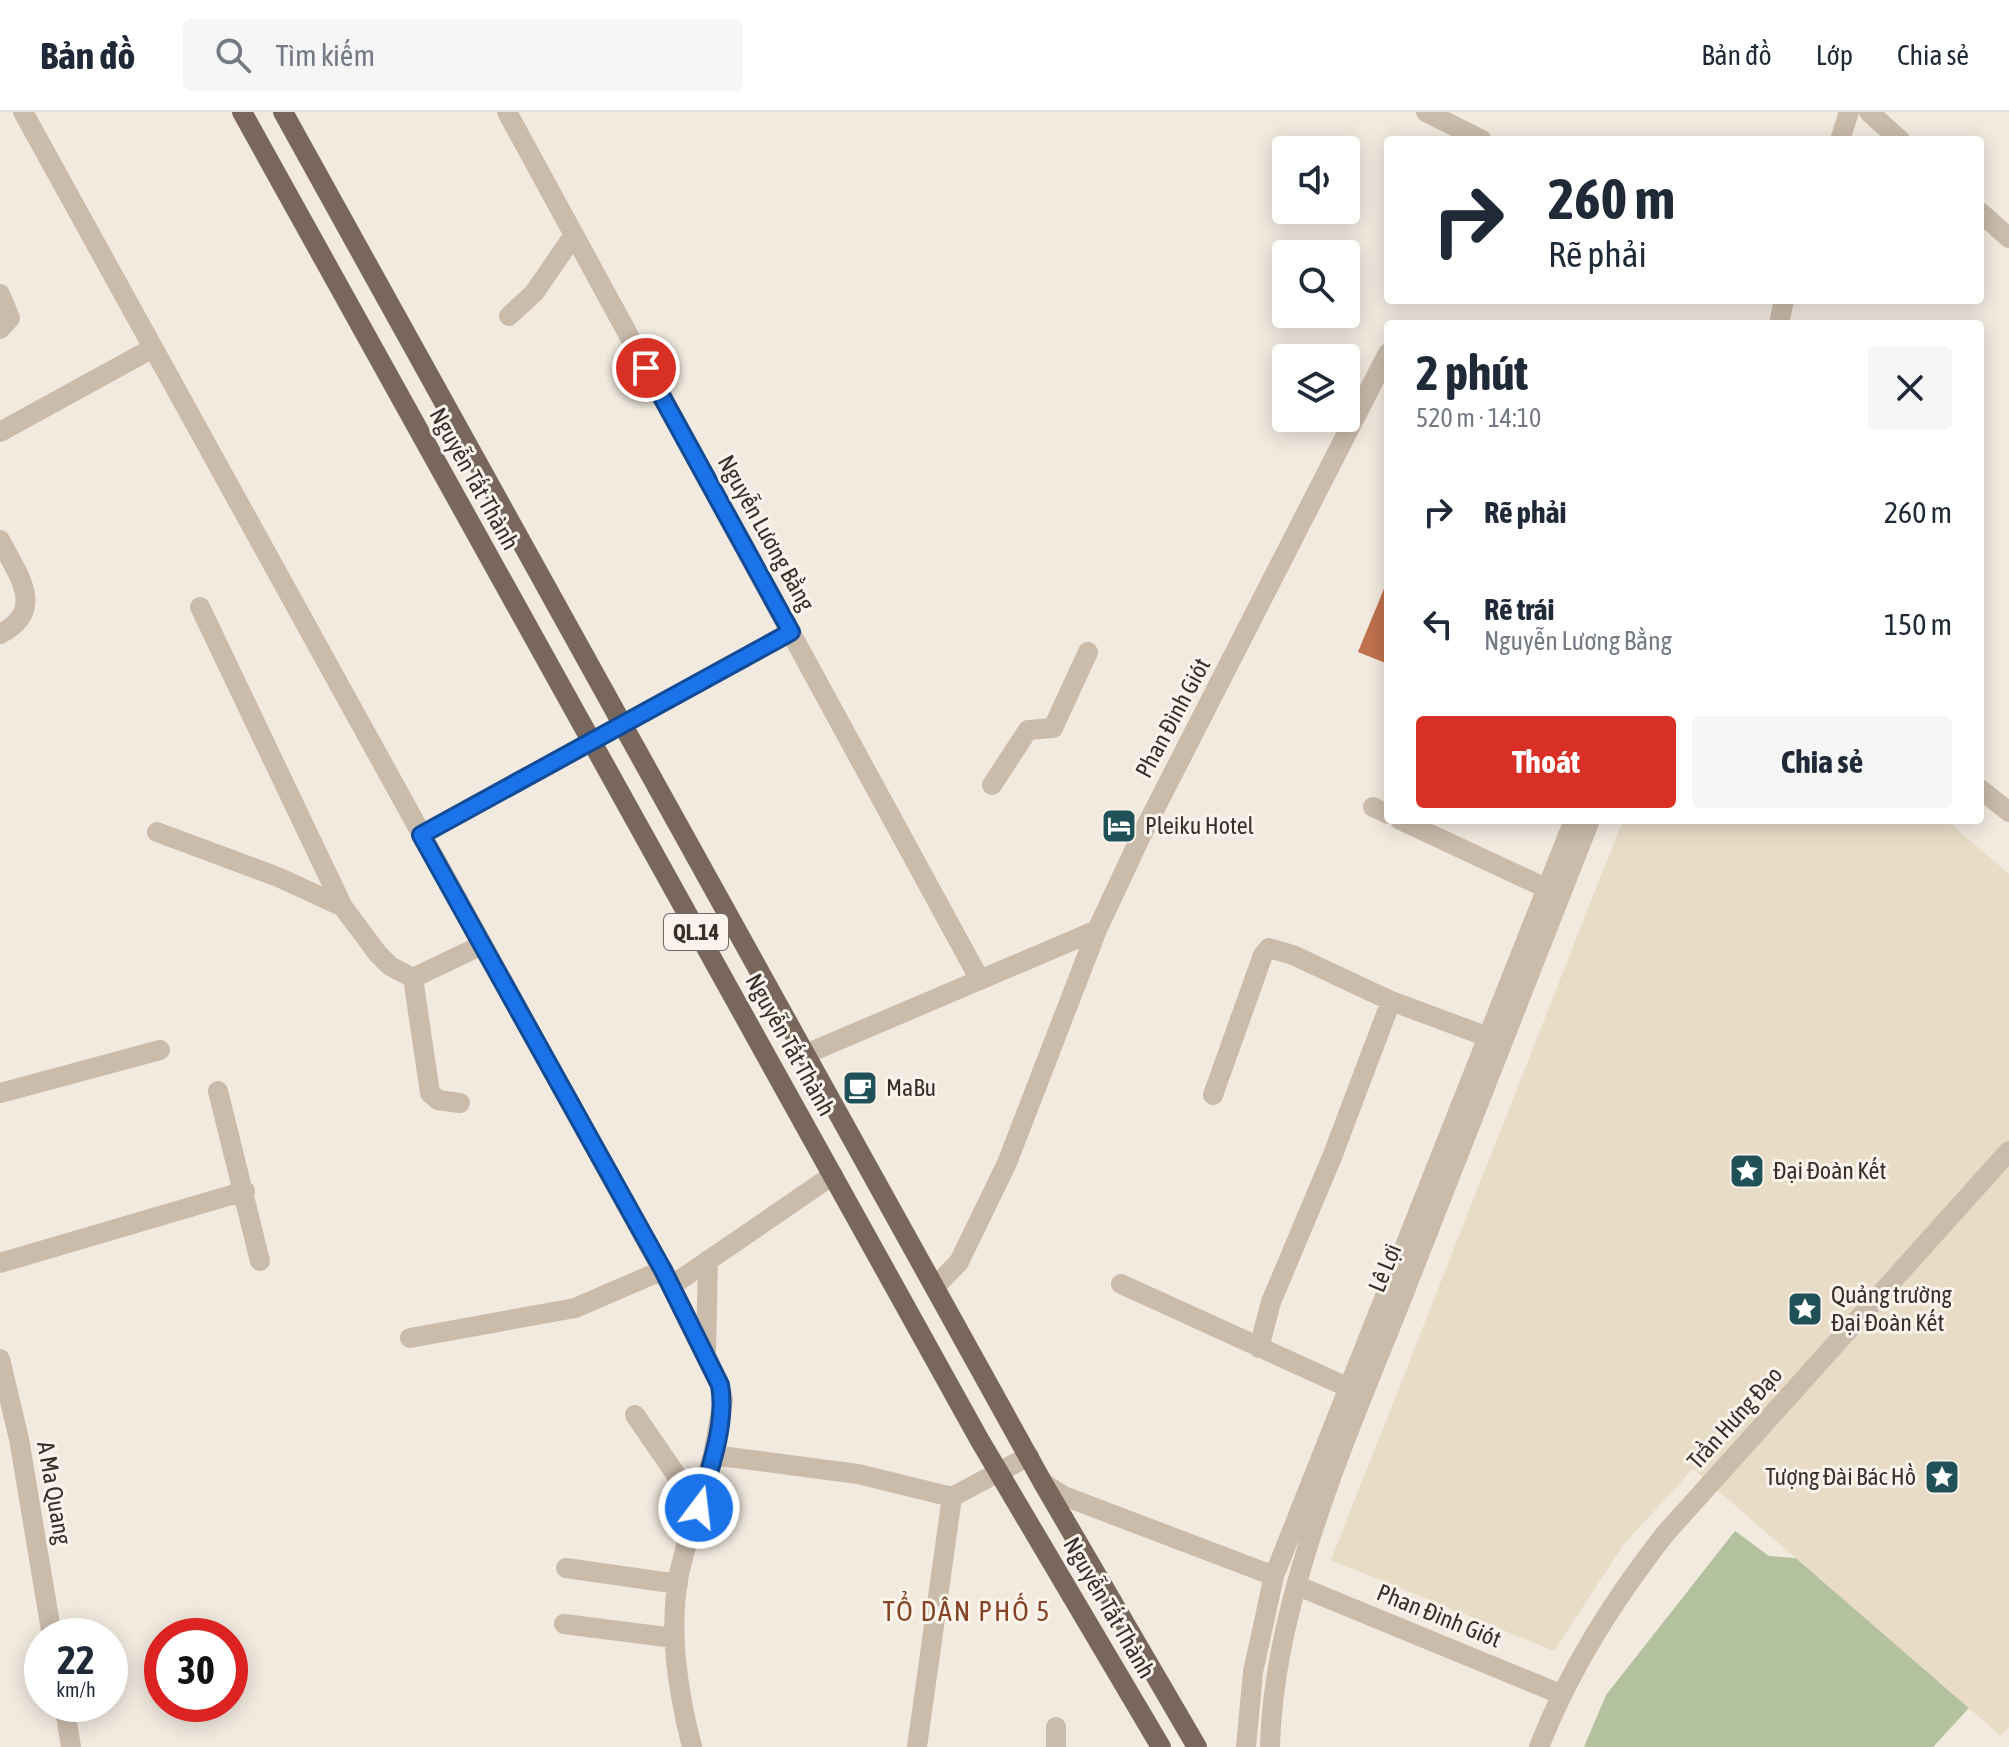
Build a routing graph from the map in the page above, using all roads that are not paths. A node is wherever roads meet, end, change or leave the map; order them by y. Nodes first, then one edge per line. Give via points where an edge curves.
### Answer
1 (23, 112) edge
2 (242, 112) edge
3 (283, 112) edge
4 (507, 112) edge
5 (1426, 112) edge
6 (1849, 112) edge
7 (1869, 112) edge
8 (1474, 136) edge
9 (1841, 136) edge
10 (1896, 136) edge
11 (1984, 216) edge
12 (574, 235) junction
13 (2009, 238) edge
14 (0, 294) edge
15 (509, 316) dead end
16 (0, 329) edge
17 (153, 348) junction
18 (1384, 361) edge
19 (0, 432) edge
20 (0, 540) edge
21 (200, 607) dead end
22 (791, 632) junction
23 (0, 634) edge
24 (1088, 652) dead end
25 (624, 724) junction
26 (590, 743) junction
27 (992, 785) dead end
28 (1984, 792) edge
29 (2009, 812) edge
30 (1409, 824) edge
31 (1572, 824) edge
32 (1588, 824) edge
33 (157, 832) dead end
34 (421, 835) junction
35 (1548, 889) junction
36 (343, 907) junction
37 (1097, 930) junction
38 (482, 945) junction
39 (413, 978) junction
40 (980, 980) junction
41 (1391, 1001) junction
42 (1496, 1040) junction
43 (160, 1050) dead end
44 (806, 1054) junction
45 (218, 1091) dead end
46 (0, 1093) edge
47 (1213, 1095) dead end
48 (460, 1103) dead end
49 (2009, 1151) edge
50 (833, 1175) junction
51 (245, 1191) junction
52 (708, 1260) junction
53 (260, 1261) dead end
54 (0, 1263) edge
55 (667, 1278) junction
56 (1121, 1284) dead end
57 (936, 1286) junction
58 (410, 1338) dead end
59 (1259, 1348) junction
60 (706, 1355) junction
61 (0, 1359) edge
62 (1347, 1387) junction
63 (635, 1415) dead end
64 (10, 1441) edge
65 (713, 1455) junction
66 (1029, 1456) junction
67 (999, 1472) junction
68 (1043, 1483) junction
69 (952, 1497) junction
70 (699, 1508) junction
71 (566, 1568) dead end
72 (1274, 1576) junction
73 (678, 1584) junction
74 (1298, 1586) junction
75 (48, 1618) edge
76 (564, 1624) dead end
77 (674, 1638) junction
78 (1560, 1694) junction
79 (67, 1722) edge
80 (71, 1747) edge
81 (692, 1747) edge
82 (917, 1747) edge
83 (1161, 1747) edge
84 (1197, 1747) edge
85 (1246, 1747) edge
86 (1270, 1747) edge
87 (1539, 1747) edge

1 - 17 street
2 - 26 main road, Nguyễn Tất Thành / QL.14
3 - 25 main road, Nguyễn Tất Thành / QL.14
4 - 12 street, Nguyễn Lương Bằng
5 - 8 street
6 - 9 street
7 - 10 street
11 - 13 street
12 - 15 street via 534,293
12 - 22 street, Nguyễn Lương Bằng
14 - 16 street via 10,318
17 - 19 street
17 - 34 street
18 - 37 street, Phan Đình Giót
20 - 23 street via 23,583 26,608 18,625
21 - 36 street
22 - 25 street
22 - 40 street, Nguyễn Lương Bằng
24 - 27 street via 1053,728 1028,730
25 - 26 street
25 - 44 main road, Nguyễn Tất Thành / QL.14
26 - 34 street
26 - 50 main road, Nguyễn Tất Thành / QL.14
28 - 29 street
30 - 35 street
31 - 35 street
32 - 42 street, Lê Lợi
33 - 36 street
34 - 38 street
35 - 42 street
36 - 39 street via 378,954
37 - 40 street
37 - 57 street, Phan Đình Giót via 1007,1163 959,1262
38 - 39 street
38 - 55 street
39 - 48 street via 430,1093 438,1100
40 - 44 street
41 - 42 street
41 - 47 street via 1269,948
41 - 59 street via 1271,1302
42 - 62 street
42 - 74 street, Lê Lợi
43 - 46 street
44 - 57 main road, Nguyễn Tất Thành / QL.14
45 - 51 street
49 - 78 street, Trần Hưng Đạo via 1665,1534 1615,1598
50 - 52 street
50 - 67 main road, Nguyễn Tất Thành / QL.14
51 - 53 street
51 - 54 street
52 - 55 street
52 - 60 street
55 - 58 street via 575,1308
55 - 60 street
56 - 59 street
57 - 66 main road, Nguyễn Tất Thành / QL.14
59 - 62 street
60 - 65 street via 723,1400
61 - 64 street, A Ma Quang
62 - 72 street
63 - 70 street
64 - 75 street, A Ma Quang
65 - 69 street via 858,1474
65 - 70 street
66 - 67 street
66 - 68 main road, Nguyễn Tất Thành / QL.14
67 - 69 street
67 - 83 main road, Nguyễn Tất Thành / QL.14
68 - 72 street via 1064,1496
68 - 84 main road, Nguyễn Tất Thành / QL.14
69 - 82 street
70 - 73 street
71 - 73 street
72 - 85 street via 1253,1672
73 - 77 street
74 - 78 street, Phan Đình Giót
74 - 86 street, Lê Lợi via 1275,1676
76 - 77 street
77 - 81 street
78 - 87 street, Trần Hưng Đạo
79 - 80 street

